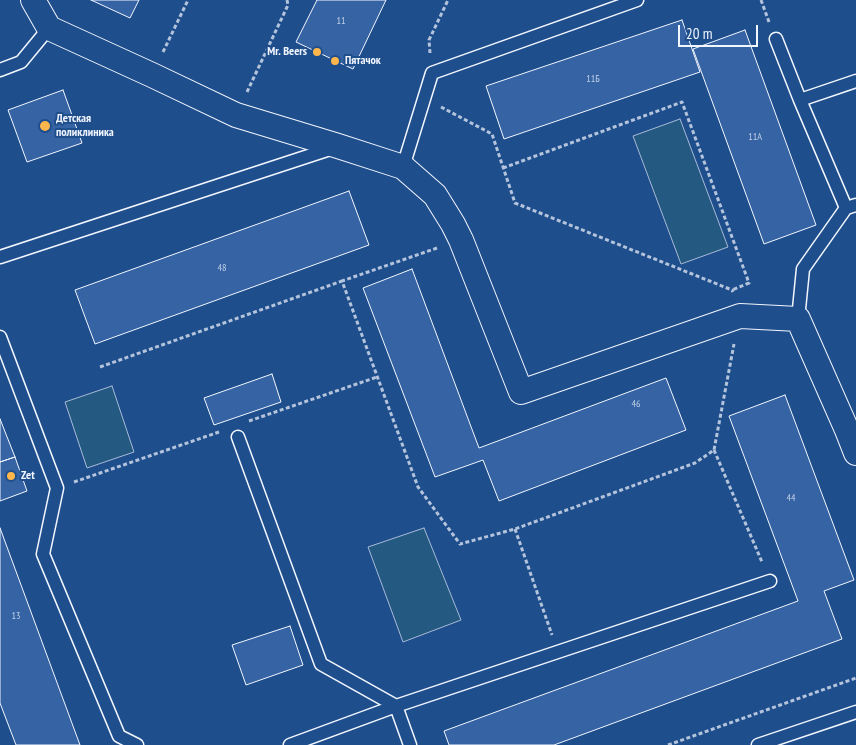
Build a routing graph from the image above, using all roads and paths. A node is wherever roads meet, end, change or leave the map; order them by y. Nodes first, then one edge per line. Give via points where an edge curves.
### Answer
1 (33, 0) edge
2 (188, 0) edge
3 (287, 0) edge
4 (448, 0) edge
5 (636, 0) edge
6 (49, 28) junction
7 (776, 38) dead end
8 (0, 70) edge
9 (432, 73) junction
10 (152, 75) junction
11 (856, 81) edge
12 (425, 99) junction
13 (800, 100) junction
14 (236, 115) junction
15 (338, 146) junction
16 (403, 168) junction
17 (503, 168) junction
18 (851, 206) edge
19 (0, 257) edge
20 (342, 281) dead end
21 (732, 290) junction
22 (740, 316) junction
23 (798, 319) junction
24 (0, 337) edge
25 (100, 367) dead end
26 (238, 437) dead end
27 (714, 450) dead end
28 (856, 453) edge
29 (515, 529) dead end
30 (770, 581) joint
31 (558, 652) junction
32 (856, 678) edge
33 (396, 706) junction
34 (856, 712) edge
35 (137, 745) edge
36 (290, 745) edge
37 (410, 745) edge
38 (668, 745) edge
39 (758, 745) edge

1 - 6 street
2 - 10 path
3 - 14 path via 288,5
4 - 9 path via 429,40
5 - 9 lane
6 - 8 lane via 21,62
6 - 10 street
7 - 13 lane
9 - 12 lane
10 - 14 street
11 - 13 lane
12 - 16 lane
12 - 17 path via 492,134
13 - 18 lane
14 - 15 street
15 - 16 street
15 - 19 lane
16 - 22 street via 435,194 453,224 521,392
17 - 21 path via 515,203
17 - 21 path via 682,102 749,283
18 - 23 lane via 802,269
20 - 25 path
21 - 22 path
22 - 23 street
23 - 28 street
24 - 35 lane via 57,488 43,554 119,736
26 - 33 lane via 321,664
27 - 30 path
29 - 31 path
30 - 31 lane
31 - 33 lane
32 - 38 path
33 - 36 lane
33 - 37 lane
34 - 39 lane

